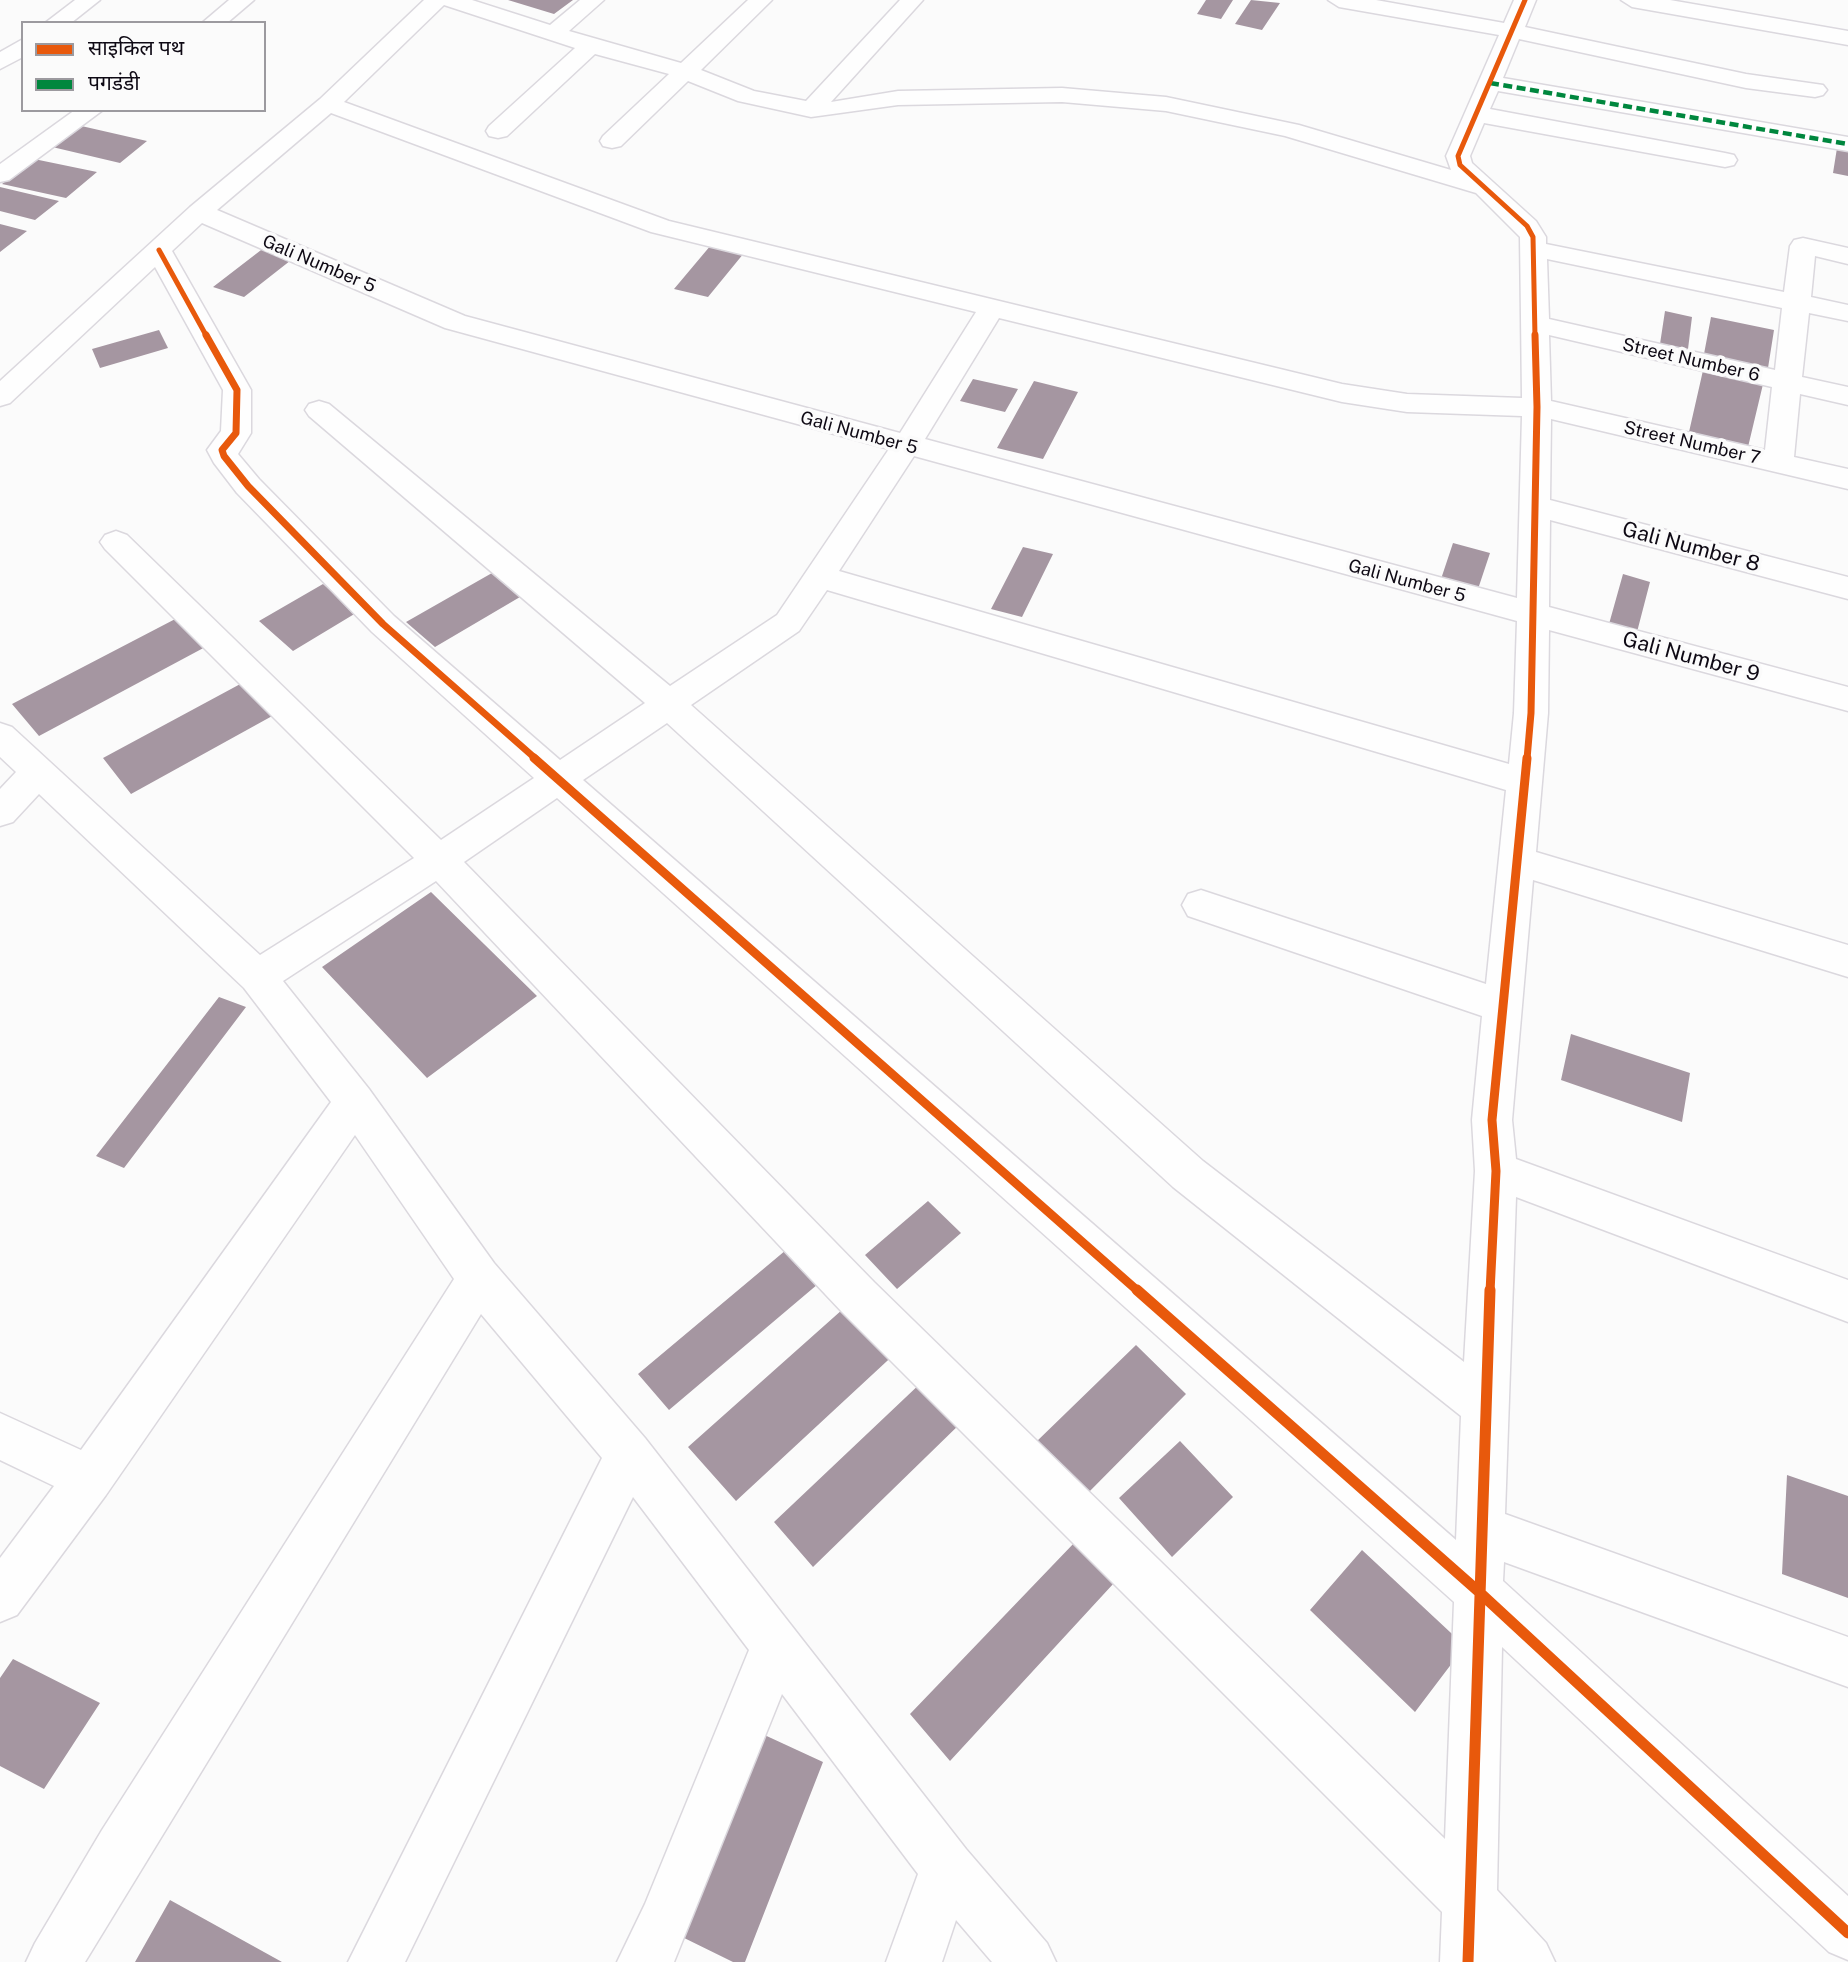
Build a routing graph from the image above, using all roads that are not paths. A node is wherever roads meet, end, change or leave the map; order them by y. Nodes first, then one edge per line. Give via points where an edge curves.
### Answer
1 (89, 0) edge
2 (243, 0) edge
3 (437, 0) edge
4 (450, 0) edge
5 (593, 0) edge
6 (761, 0) edge
7 (912, 0) edge
8 (1339, 0) edge
9 (1525, 0) edge
10 (1632, 0) edge
11 (59, 21) edge
12 (216, 21) edge
13 (1512, 30) junction
14 (555, 32) junction
15 (1848, 38) edge
16 (591, 46) junction
17 (21, 47) edge
18 (0, 62) edge
19 (683, 71) junction
20 (1490, 83) junction
21 (1815, 90) dead end
22 (328, 104) junction
23 (811, 110) junction
24 (88, 112) edge
25 (1476, 114) junction
26 (498, 131) dead end
27 (612, 141) dead end
28 (1848, 144) edge
29 (1725, 160) dead end
30 (0, 175) edge
31 (1486, 188) junction
32 (199, 212) junction
33 (159, 250) junction
34 (1534, 250) junction
35 (1848, 256) edge
36 (1795, 302) junction
37 (992, 308) junction
38 (1848, 313) edge
39 (1535, 324) junction
40 (1787, 382) junction
41 (1848, 396) edge
42 (0, 397) edge
43 (1537, 407) junction
44 (319, 410) dead end
45 (906, 446) junction
46 (1778, 463) junction
47 (1848, 479) edge
48 (1535, 506) junction
49 (117, 542) dead end
50 (817, 576) junction
51 (1848, 588) edge
52 (1534, 615) junction
53 (1848, 699) edge
54 (667, 704) junction
55 (0, 736) edge
56 (37, 773) junction
57 (555, 778) junction
58 (1525, 782) junction
59 (0, 812) edge
60 (439, 860) junction
61 (1517, 861) junction
62 (1201, 905) dead end
63 (1848, 961) edge
64 (258, 977) junction
65 (1503, 1006) junction
66 (355, 1102) junction
67 (1496, 1171) junction
68 (479, 1278) junction
69 (1848, 1301) edge
70 (1483, 1406) junction
71 (0, 1436) edge
72 (629, 1454) junction
73 (89, 1478) junction
74 (1480, 1529) junction
75 (1478, 1591) junction
76 (0, 1598) edge
77 (776, 1645) junction
78 (1848, 1662) edge
79 (947, 1868) junction
80 (1469, 1900) junction
81 (1848, 1933) edge
82 (54, 1962) edge
83 (376, 1962) edge
84 (645, 1962) edge
85 (914, 1962) edge
86 (1028, 1962) edge
87 (1468, 1962) edge
88 (1527, 1962) edge

1 - 11 street
2 - 12 street
3 - 22 street
4 - 14 street
5 - 14 street
6 - 19 street
7 - 23 street
8 - 13 street
9 - 13 street
10 - 15 street
13 - 20 street
13 - 21 street via 1746,81
14 - 16 street
16 - 19 street
16 - 26 street
17 - 18 street
19 - 23 street via 746,96
19 - 27 street
20 - 25 street
20 - 28 street
22 - 32 street
22 - 37 street, Street Number 7 via 660,227
23 - 31 street via 898,98 1062,95 1166,104 1290,130
24 - 30 street
25 - 29 street
25 - 31 street via 1458,156 1460,165
31 - 34 street via 1527,226
32 - 33 street
32 - 45 street, Gali Number 5 via 455,322
33 - 42 street
33 - 57 street via 237,390 236,433 222,450 224,456 383,624
34 - 36 street
34 - 39 street
35 - 36 street via 1803,246
36 - 38 street
36 - 40 street
37 - 43 street, Street Number 7 via 1342,393 1407,403
37 - 45 street
39 - 40 street, Street Number 6
39 - 43 street
40 - 41 street, Street Number 6
40 - 46 street
43 - 46 street, Street Number 7
43 - 48 street
44 - 54 street
45 - 50 street
45 - 52 street, Gali Number 5
46 - 47 street, Street Number 7
48 - 51 street, Gali Number 8
48 - 52 street
49 - 60 street
50 - 54 street via 788,623
50 - 58 street
52 - 53 street, Gali Number 9
52 - 58 street
54 - 57 street
54 - 70 street via 1188,1174
55 - 56 street
56 - 59 street
56 - 64 street
57 - 60 street
57 - 75 street
58 - 61 street
60 - 64 street
60 - 80 street via 858,1297
61 - 63 street
61 - 65 street
62 - 65 street
64 - 66 street
65 - 67 street via 1492,1119
66 - 68 street
66 - 73 street
67 - 69 street
67 - 70 street
68 - 72 street
68 - 82 street
70 - 74 street
71 - 73 street
72 - 77 street
72 - 83 street
73 - 76 street
74 - 75 street
74 - 78 street
75 - 80 street
75 - 81 street
77 - 79 street
77 - 84 street via 666,1922
79 - 85 street
79 - 86 street
80 - 87 street
80 - 88 street

